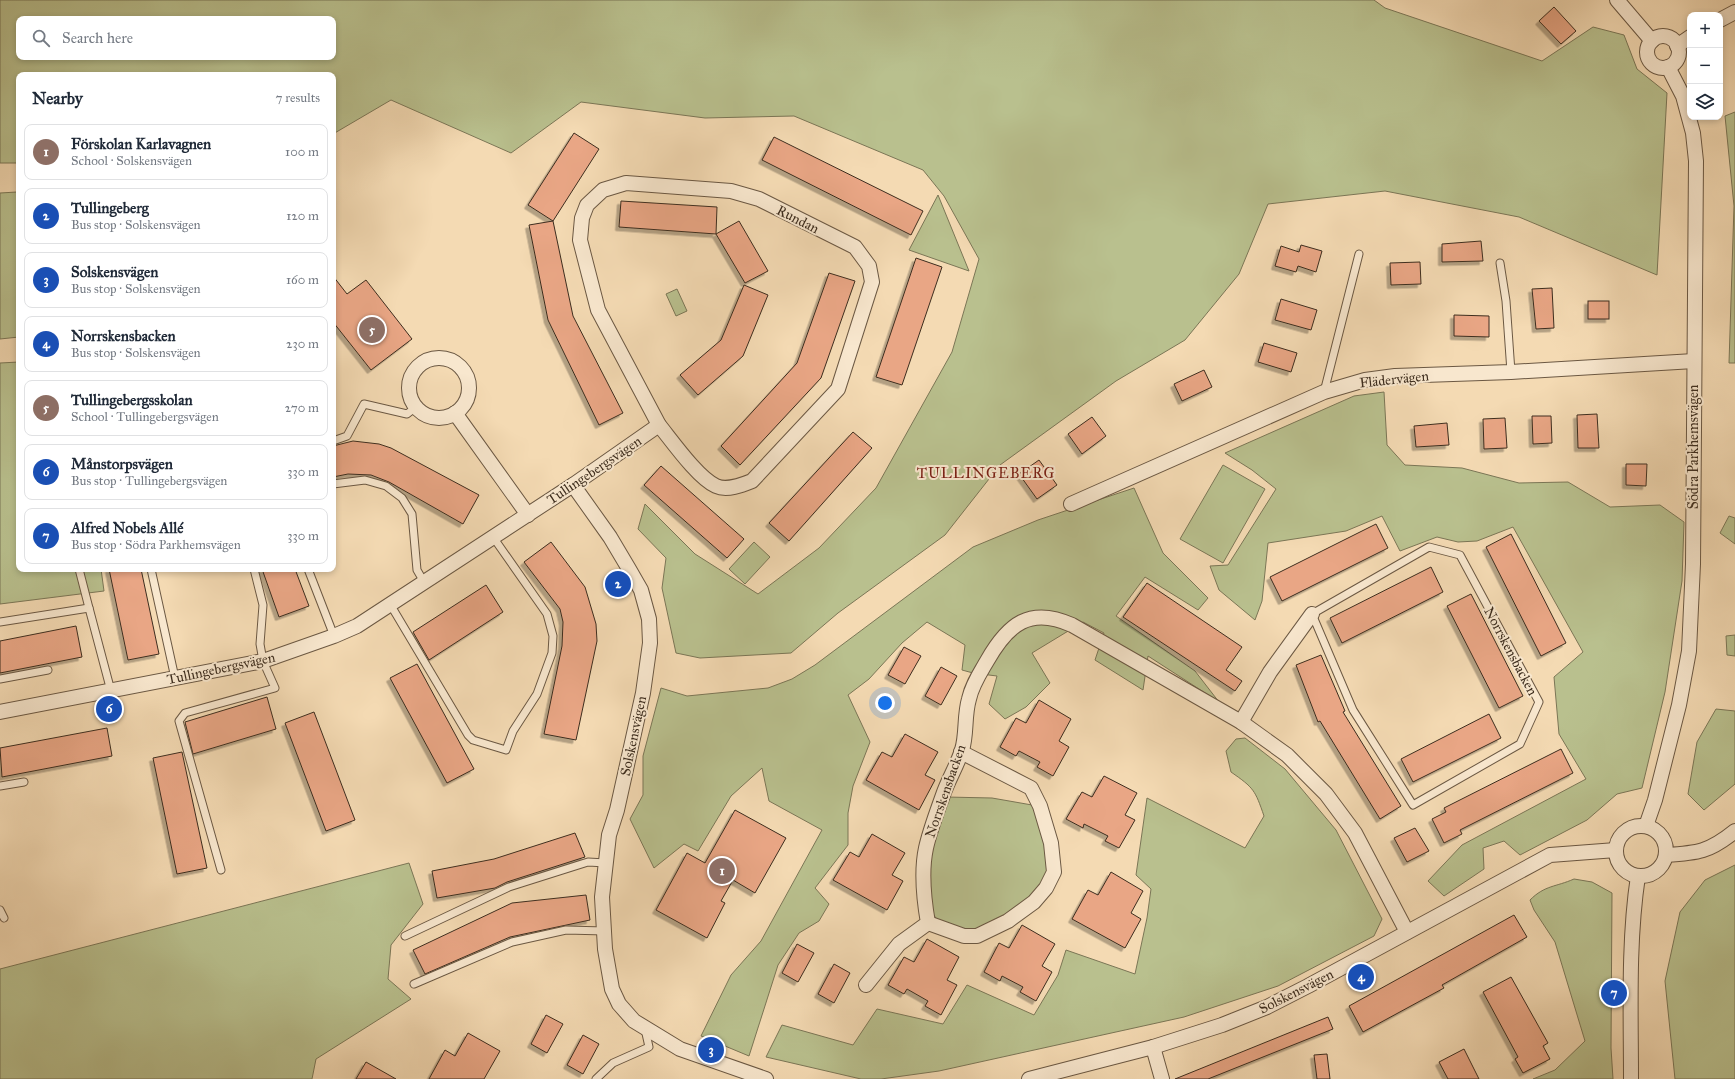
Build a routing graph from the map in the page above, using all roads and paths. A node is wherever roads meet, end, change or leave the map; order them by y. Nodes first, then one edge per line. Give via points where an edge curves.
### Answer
1 (1617, 0) edge
2 (1735, 12) edge
3 (1723, 18) edge
4 (1687, 39) edge
5 (1652, 41) junction
6 (1677, 46) junction
7 (1668, 67) junction
8 (1359, 254) dead end
9 (1500, 263) dead end
10 (1694, 361) junction
11 (1511, 372) junction
12 (1324, 392) junction
13 (416, 407) junction
14 (455, 413) junction
15 (659, 425) junction
16 (336, 440) edge
17 (336, 484) edge
18 (573, 485) junction
19 (1071, 504) dead end
20 (528, 515) junction
21 (493, 538) junction
22 (80, 572) edge
23 (152, 572) edge
24 (255, 572) edge
25 (309, 572) edge
26 (424, 582) junction
27 (390, 604) junction
28 (90, 608) junction
29 (1312, 614) junction
30 (0, 622) edge
31 (334, 636) junction
32 (263, 661) junction
33 (48, 670) dead end
34 (175, 678) junction
35 (0, 679) edge
36 (111, 691) junction
37 (0, 712) edge
38 (1241, 722) junction
39 (961, 752) junction
40 (24, 782) dead end
41 (0, 786) edge
42 (1646, 826) junction
43 (1735, 832) edge
44 (1616, 850) junction
45 (1666, 855) junction
46 (606, 863) junction
47 (221, 870) dead end
48 (1638, 876) junction
49 (0, 910) edge
50 (4, 918) dead end
51 (928, 923) junction
52 (604, 931) junction
53 (1407, 932) junction
54 (405, 936) dead end
55 (414, 984) dead end
56 (866, 984) dead end
57 (645, 1028) junction
58 (1153, 1047) junction
59 (596, 1079) edge
60 (766, 1079) edge
61 (1029, 1079) edge
62 (1162, 1079) edge
63 (1630, 1079) edge

1 - 5 street
2 - 3 street
4 - 6 street
5 - 6 street via 1664,37 1671,39
5 - 7 street via 1647,48 1648,59 1655,66
6 - 7 street via 1677,58
7 - 10 street, Södra Parkhemsvägen via 1683,96 1693,132 1696,161
8 - 12 lane
9 - 11 lane via 1506,301
10 - 11 street, Flädervägen
10 - 42 street, Södra Parkhemsvägen via 1693,564 1689,651 1679,705
11 - 12 street, Flädervägen via 1395,376 1365,380
12 - 19 street, Flädervägen
13 - 14 street via 430,416 447,416
13 - 14 street via 409,391 412,374 417,366 425,361 442,358 454,362 467,377 467,397
13 - 16 lane via 407,414 364,404 347,436
14 - 20 street
15 - 15 street, Rundan via 701,475 717,486 737,487 752,481 838,389 872,282 869,266 854,247 759,199 731,191 626,183 603,190 587,205 580,240 592,291 598,310
15 - 18 street, Tullingebergsvägen
17 - 26 lane via 365,480 386,486 402,498 412,514 417,570
18 - 20 street, Tullingebergsvägen
18 - 46 street, Solskensvägen via 629,569 641,590 649,618 650,643 643,693 609,835
20 - 21 street, Tullingebergsvägen
21 - 26 street, Tullingebergsvägen
21 - 27 lane via 547,614 553,636 552,653 536,694 513,731 506,750 473,740 468,735
22 - 28 lane
23 - 34 lane
24 - 32 lane via 263,605 260,644
25 - 31 lane
26 - 27 street, Tullingebergsvägen
27 - 31 street, Tullingebergsvägen via 356,626
28 - 30 lane
28 - 36 lane
29 - 29 lane, Norrskensbacken via 1429,547 1460,555 1539,702 1520,744 1413,805 1353,710
29 - 38 street, Norrskensbacken via 1270,672
31 - 32 street, Tullingebergsvägen
32 - 34 street, Tullingebergsvägen
32 - 47 lane via 275,688 185,713 179,720
33 - 35 lane
34 - 36 street, Tullingebergsvägen
36 - 37 street, Tullingebergsvägen
38 - 39 street, Norrskensbacken via 1072,625 1059,619 1039,617 1018,623 998,642 973,687 966,710
38 - 53 street, Norrskensbacken via 1287,755 1326,794 1355,833
39 - 51 street, Norrskensbacken via 926,848 924,899
39 - 51 street via 1031,788 1040,806 1051,843 1054,872 1046,888 1034,902 1008,921 977,936 964,936
40 - 41 lane
42 - 44 street via 1636,826 1626,831
42 - 45 street via 1654,829 1662,838
43 - 45 street via 1710,849
44 - 48 street via 1621,866
44 - 53 street, Solskensvägen via 1550,855
45 - 48 street via 1655,872
46 - 52 street, Solskensvägen via 602,897
46 - 54 lane via 588,862 509,887
48 - 63 street via 1631,988
49 - 50 lane
51 - 56 street via 899,944
52 - 55 lane via 566,930 512,942
52 - 57 street, Solskensvägen via 612,989 619,1004
53 - 58 street, Solskensvägen via 1267,1007 1222,1025
57 - 59 lane via 650,1047 613,1063
57 - 60 street, Solskensvägen via 680,1049
58 - 61 street, Solskensvägen
58 - 62 street

